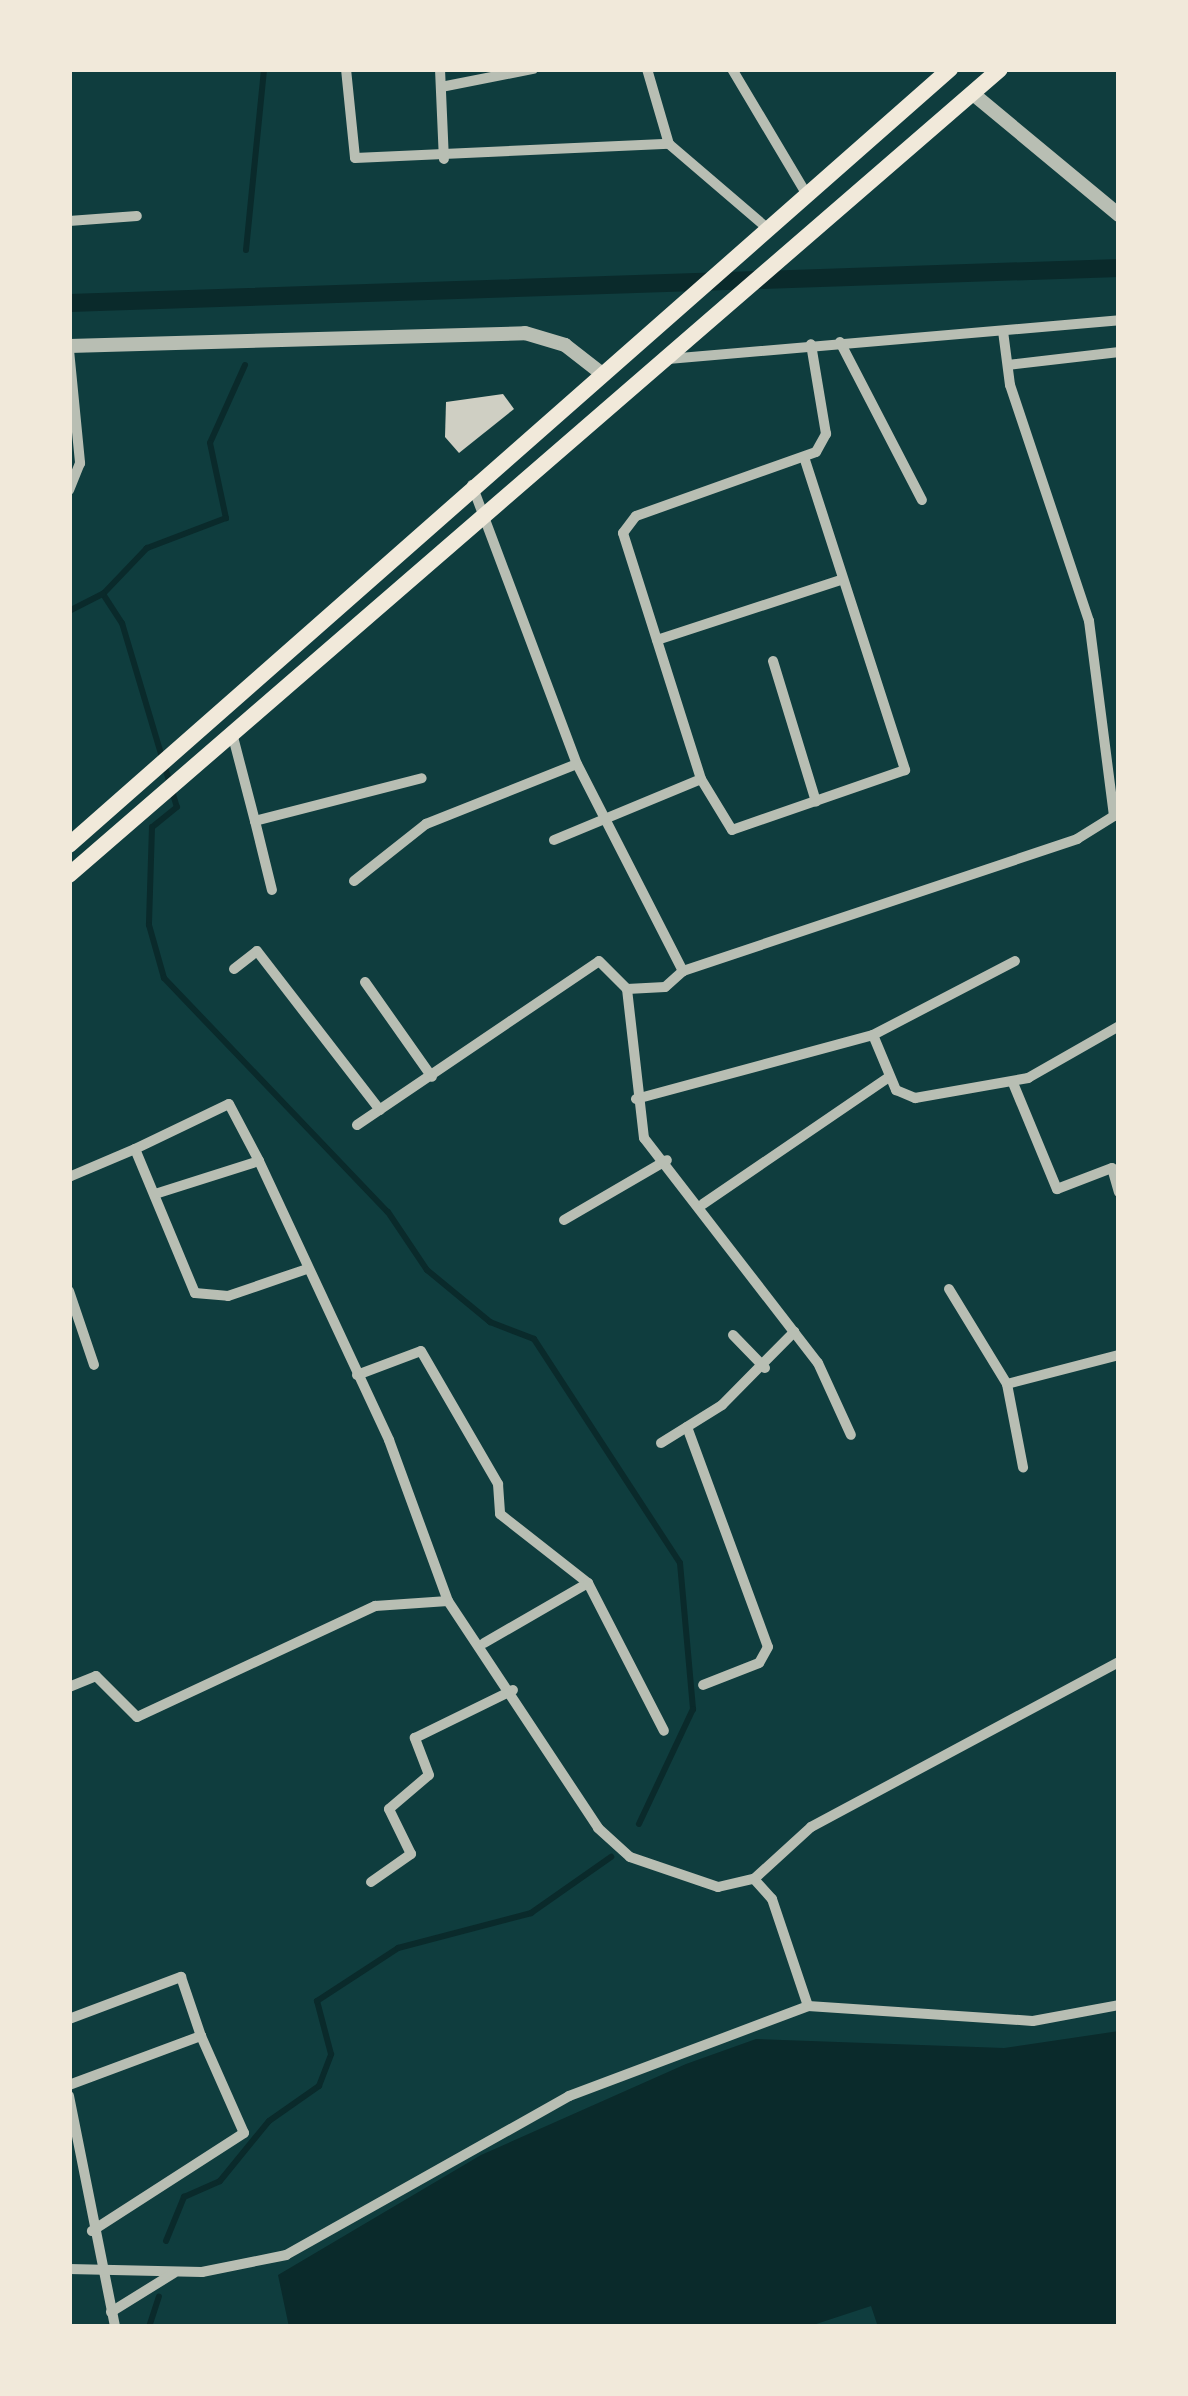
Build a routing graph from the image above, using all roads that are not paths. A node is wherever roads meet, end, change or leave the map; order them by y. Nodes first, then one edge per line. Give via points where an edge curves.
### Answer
1 (346, 69) edge
2 (440, 69) edge
3 (533, 69) edge
4 (647, 69) edge
5 (732, 69) edge
6 (950, 69) edge
7 (1000, 69) edge
8 (441, 87) junction
9 (972, 93) junction
10 (669, 144) junction
11 (444, 159) junction
12 (806, 193) junction
13 (1119, 195) edge
14 (1104, 203) junction
15 (1119, 215) edge
16 (137, 217) dead end
17 (69, 221) edge
18 (766, 227) junction
19 (1119, 320) edge
20 (1004, 332) junction
21 (840, 342) junction
22 (812, 344) junction
23 (69, 348) edge
24 (1119, 352) edge
25 (661, 360) junction
26 (1008, 365) junction
27 (601, 373) junction
28 (805, 460) junction
29 (472, 485) junction
30 (69, 490) edge
31 (922, 500) dead end
32 (486, 504) junction
33 (841, 580) junction
34 (657, 640) junction
35 (773, 661) dead end
36 (231, 730) junction
37 (577, 764) junction
38 (422, 778) dead end
39 (701, 779) junction
40 (817, 802) junction
41 (602, 817) junction
42 (255, 821) junction
43 (554, 840) dead end
44 (69, 845) edge
45 (69, 875) edge
46 (354, 881) dead end
47 (272, 890) dead end
48 (1015, 961) dead end
49 (234, 969) dead end
50 (682, 970) junction
51 (365, 982) dead end
52 (627, 989) junction
53 (1119, 1026) edge
54 (873, 1035) junction
55 (432, 1077) junction
56 (890, 1077) junction
57 (1012, 1083) junction
58 (636, 1099) junction
59 (380, 1110) junction
60 (357, 1125) dead end
61 (135, 1149) junction
62 (667, 1160) junction
63 (259, 1161) junction
64 (69, 1177) edge
65 (1119, 1192) edge
66 (155, 1194) junction
67 (703, 1204) junction
68 (565, 1220) dead end
69 (307, 1269) junction
70 (949, 1289) dead end
71 (69, 1291) edge
72 (794, 1332) junction
73 (733, 1335) dead end
74 (1119, 1355) edge
75 (94, 1364) dead end
76 (765, 1368) junction
77 (357, 1375) junction
78 (1007, 1384) junction
79 (687, 1427) junction
80 (851, 1435) dead end
81 (661, 1443) dead end
82 (1024, 1467) dead end
83 (588, 1583) junction
84 (448, 1601) junction
85 (484, 1643) junction
86 (1119, 1662) edge
87 (703, 1684) dead end
88 (69, 1687) edge
89 (513, 1690) junction
90 (664, 1731) dead end
91 (754, 1879) junction
92 (371, 1882) dead end
93 (808, 2006) junction
94 (1119, 2006) edge
95 (69, 2018) edge
96 (201, 2036) junction
97 (69, 2085) edge
98 (69, 2096) edge
99 (74, 2165) edge
100 (92, 2231) junction
101 (100, 2264) junction
102 (69, 2269) edge
103 (177, 2271) junction
104 (111, 2312) junction
105 (115, 2327) edge

1 - 11 street via 355,158
2 - 8 street
3 - 8 street
4 - 10 street
5 - 12 street
6 - 9 main road
6 - 12 main road
7 - 9 main road
8 - 11 street
9 - 14 street
9 - 25 main road
10 - 11 street
10 - 18 street
12 - 18 main road
13 - 14 street
14 - 15 street
16 - 17 street
18 - 27 main road
19 - 20 street
20 - 21 street
20 - 26 street
21 - 22 street
21 - 31 street
22 - 25 street
22 - 28 street via 826,434
23 - 27 street via 525,333
23 - 30 street via 80,463
24 - 26 street
25 - 32 main road
26 - 50 street via 1089,621 1114,816 1077,839
27 - 29 main road
28 - 33 street
28 - 34 street via 628,521
29 - 32 street
29 - 44 main road
32 - 36 main road
32 - 37 street
33 - 34 street
33 - 40 street via 906,764
34 - 39 street
35 - 40 street
36 - 42 street
36 - 45 main road
37 - 41 street
37 - 46 street via 426,824
38 - 42 street
39 - 40 street via 732,830
39 - 41 street
41 - 43 street
41 - 50 street
42 - 47 street
48 - 54 street
49 - 59 street via 257,951
50 - 52 street via 665,987
51 - 55 street
52 - 55 street via 599,962
52 - 58 street
53 - 57 street
54 - 56 street
54 - 58 street
55 - 59 street
56 - 57 street via 907,1098
56 - 67 street
57 - 65 street via 1057,1189 1112,1168
58 - 62 street via 644,1138
59 - 60 street
61 - 63 street via 229,1104
61 - 64 street
61 - 66 street
62 - 67 street
62 - 68 street
63 - 66 street
63 - 69 street
66 - 69 street via 196,1292 229,1296
67 - 72 street
69 - 77 street
70 - 78 street
71 - 75 street
72 - 76 street
72 - 80 street
73 - 76 street
74 - 78 street
76 - 79 street
77 - 83 street via 422,1351 498,1484 500,1514
77 - 84 street
78 - 82 street
79 - 81 street
79 - 87 street via 768,1647 759,1664
83 - 85 street
83 - 90 street
84 - 85 street
84 - 88 street via 375,1606 137,1717 95,1676
85 - 89 street
86 - 91 street via 811,1827
89 - 91 street via 598,1828 629,1857 718,1887
89 - 92 street via 415,1738 430,1775 389,1809 411,1854
91 - 93 street via 772,1899
93 - 94 street via 1033,2021
93 - 103 street via 569,2096 286,2255
95 - 96 street via 181,1977
96 - 97 street
96 - 100 street via 244,2133
98 - 99 street
99 - 100 street
100 - 101 street
101 - 102 street
101 - 103 street
101 - 104 street
103 - 104 street
104 - 105 street

